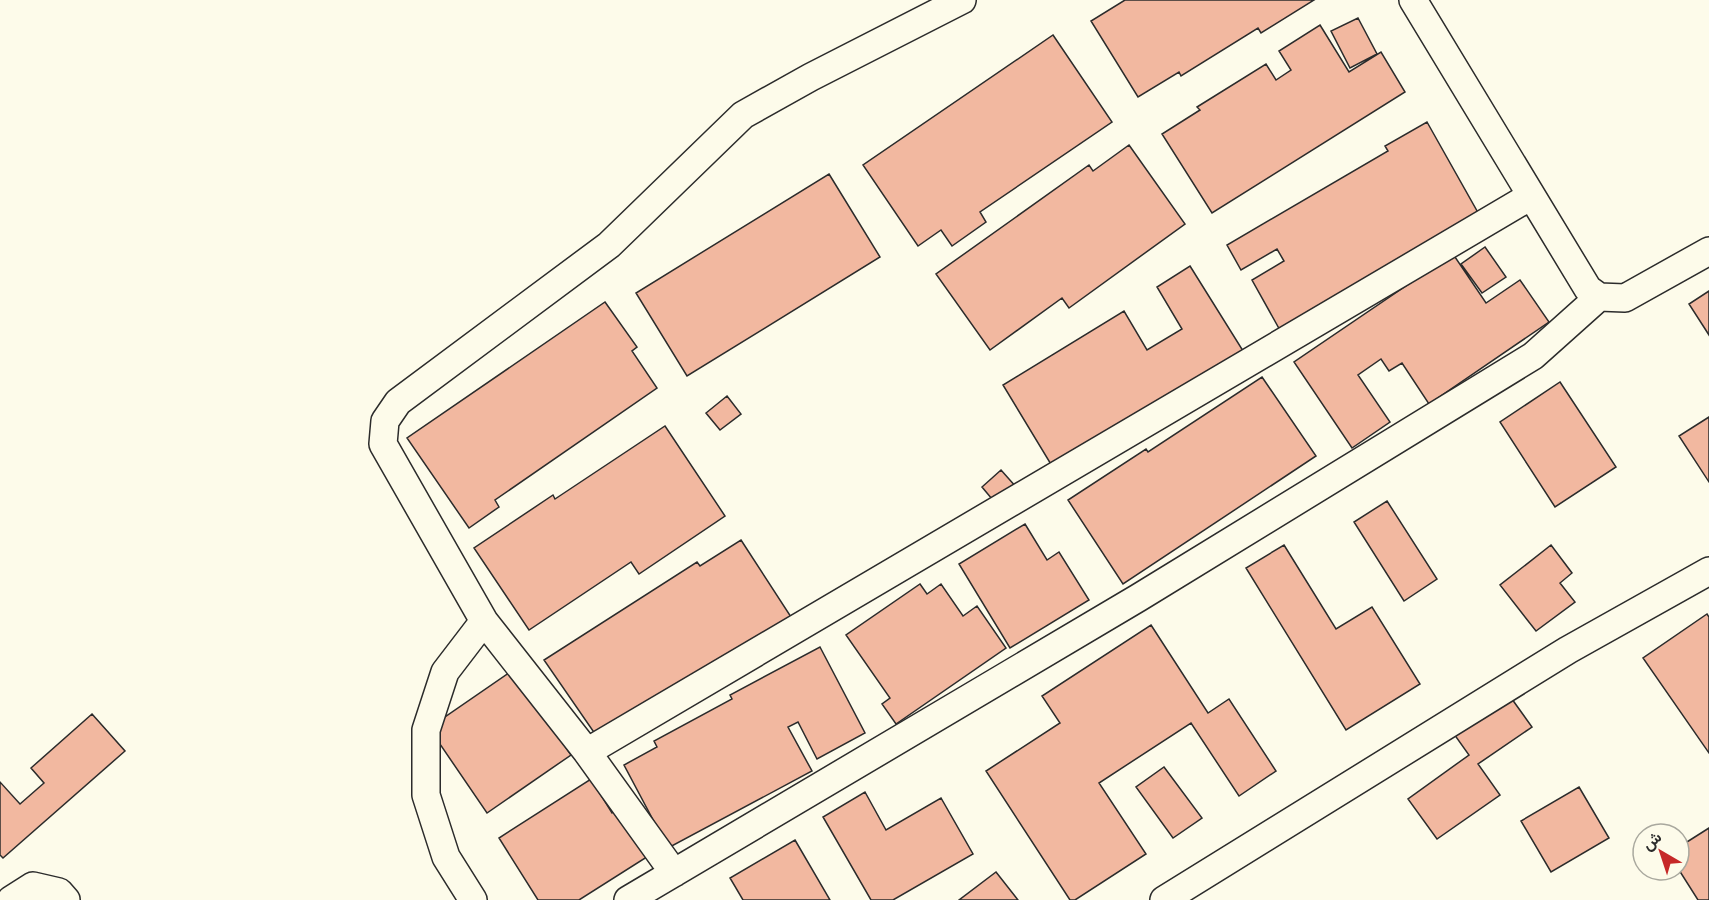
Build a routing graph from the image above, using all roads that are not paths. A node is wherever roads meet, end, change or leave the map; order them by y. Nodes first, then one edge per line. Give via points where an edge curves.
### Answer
1 (962, 0) edge
2 (1413, 0) edge
3 (1532, 196) junction
4 (1709, 251) edge
5 (1599, 297) junction
6 (1709, 571) edge
7 (484, 621) junction
8 (587, 752) junction
9 (674, 873) junction
10 (11, 900) edge
11 (66, 900) edge
12 (473, 900) edge
13 (628, 900) edge
14 (1164, 900) edge

1 - 7 street via 743,115 609,245 398,402 385,421 383,444
2 - 3 street
3 - 5 street via 1588,290
3 - 8 street
4 - 5 street via 1625,298
5 - 9 street via 1533,356 1128,604
6 - 14 street via 1568,650
7 - 8 street
7 - 12 street via 445,672 426,730 426,795 446,857
8 - 9 street
9 - 13 street
10 - 11 street via 33,886 59,892

